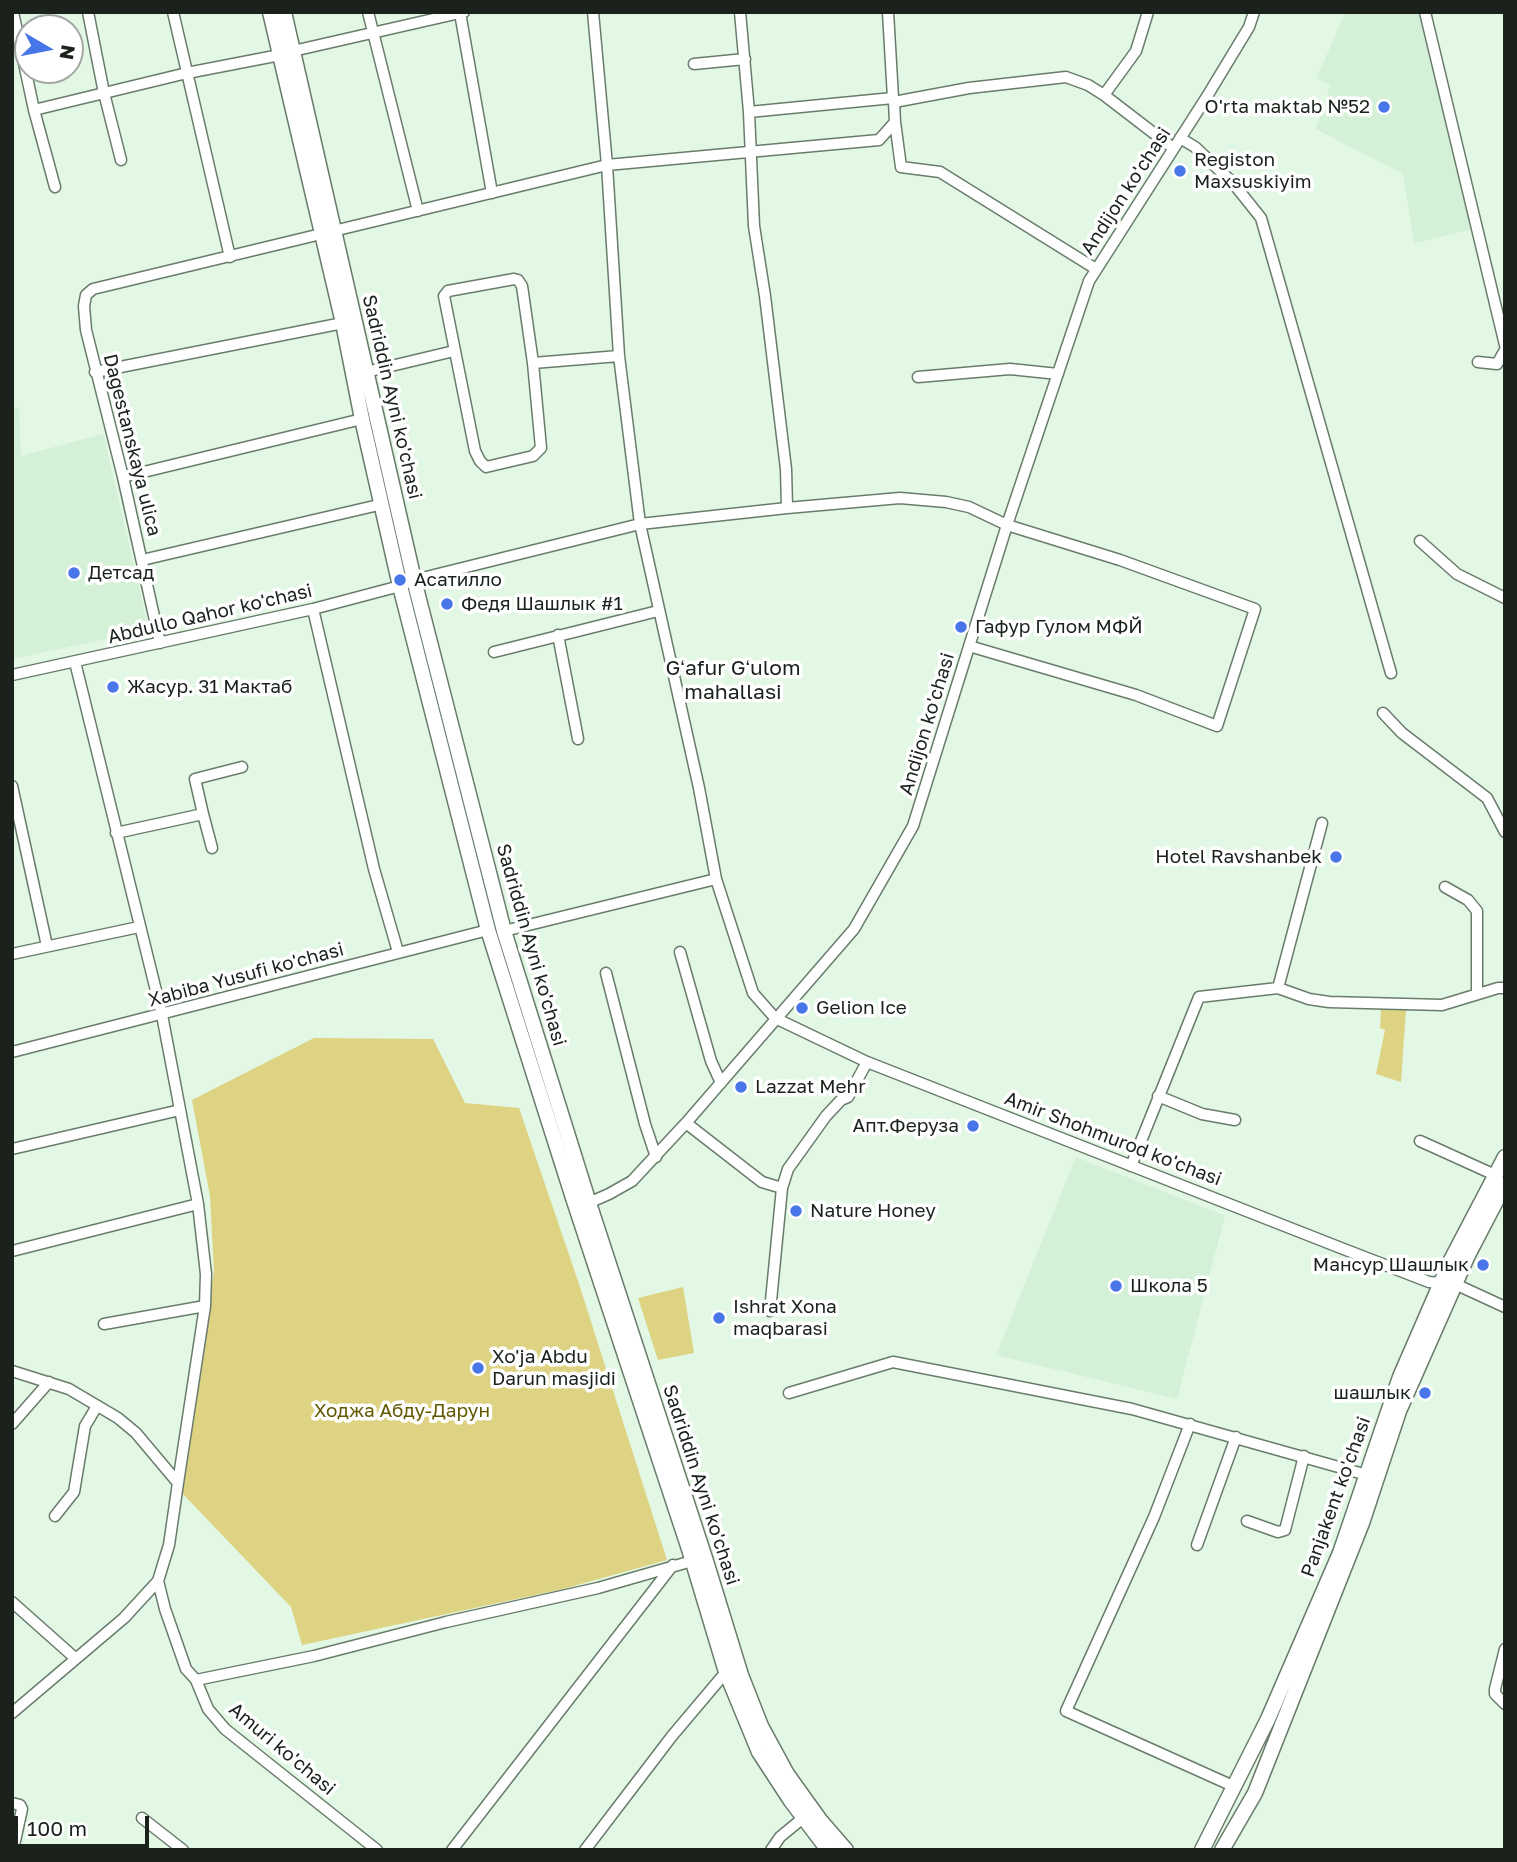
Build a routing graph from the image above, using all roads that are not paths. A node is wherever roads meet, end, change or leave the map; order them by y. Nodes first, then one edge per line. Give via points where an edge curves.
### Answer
1 (13, 12) edge
2 (88, 12) edge
3 (173, 12) edge
4 (270, 12) edge
5 (284, 12) edge
6 (368, 12) edge
7 (593, 12) edge
8 (740, 12) edge
9 (888, 12) edge
10 (1148, 12) edge
11 (1254, 12) edge
12 (1425, 12) edge
13 (462, 13) edge
14 (373, 33) junction
15 (287, 53) junction
16 (745, 59) junction
17 (694, 64) dead end
18 (187, 74) junction
19 (104, 93) junction
20 (1104, 95) junction
21 (894, 100) junction
22 (34, 110) junction
23 (749, 112) junction
24 (895, 122) junction
25 (1180, 138) junction
26 (1173, 148) junction
27 (750, 153) junction
28 (121, 160) dead end
29 (607, 165) junction
30 (55, 187) dead end
31 (492, 193) junction
32 (418, 211) junction
33 (328, 232) junction
34 (230, 257) junction
35 (1097, 269) junction
36 (343, 323) junction
37 (1505, 347) edge
38 (454, 351) junction
39 (619, 356) junction
40 (1478, 362) dead end
41 (533, 363) junction
42 (95, 372) junction
43 (366, 372) junction
44 (1058, 374) junction
45 (918, 377) dead end
46 (362, 419) junction
47 (123, 478) junction
48 (383, 504) junction
49 (787, 508) junction
50 (639, 524) junction
51 (1007, 525) junction
52 (1420, 541) dead end
53 (142, 560) junction
54 (407, 583) junction
55 (1505, 598) edge
56 (313, 609) junction
57 (658, 611) junction
58 (558, 635) junction
59 (160, 643) junction
60 (970, 646) junction
61 (494, 652) dead end
62 (75, 662) junction
63 (1391, 673) dead end
64 (12, 675) edge
65 (1383, 713) dead end
66 (579, 739) dead end
67 (242, 768) dead end
68 (12, 786) edge
69 (203, 814) junction
70 (1322, 822) dead end
71 (1505, 832) edge
72 (117, 833) junction
73 (212, 848) dead end
74 (716, 878) junction
75 (1444, 887) dead end
76 (139, 927) junction
77 (488, 930) junction
78 (504, 931) junction
79 (47, 946) junction
80 (680, 952) dead end
81 (398, 953) junction
82 (12, 954) edge
83 (606, 973) dead end
84 (1278, 988) junction
85 (1505, 988) edge
86 (1477, 995) junction
87 (162, 1015) junction
88 (775, 1018) junction
89 (12, 1052) edge
90 (867, 1062) junction
91 (721, 1083) junction
92 (1158, 1096) junction
93 (180, 1110) junction
94 (1235, 1120) dead end
95 (686, 1123) junction
96 (1420, 1141) dead end
97 (12, 1149) edge
98 (656, 1157) junction
99 (1505, 1157) edge
100 (1131, 1166) junction
101 (1500, 1180) edge
102 (782, 1188) junction
103 (198, 1204) junction
104 (582, 1206) junction
105 (12, 1251) edge
106 (1448, 1284) junction
107 (205, 1306) junction
108 (1505, 1307) edge
109 (770, 1311) dead end
110 (104, 1324) dead end
111 (12, 1371) edge
112 (49, 1382) junction
113 (789, 1393) dead end
114 (97, 1406) junction
115 (12, 1424) edge
116 (1190, 1424) junction
117 (1236, 1437) junction
118 (1304, 1456) junction
119 (1367, 1475) junction
120 (178, 1483) junction
121 (55, 1516) dead end
122 (1247, 1521) dead end
123 (1197, 1545) dead end
124 (699, 1559) junction
125 (673, 1565) junction
126 (158, 1581) junction
127 (12, 1602) edge
128 (1505, 1649) edge
129 (75, 1658) junction
130 (726, 1672) junction
131 (196, 1680) junction
132 (1505, 1704) edge
133 (12, 1713) edge
134 (1233, 1786) junction
135 (12, 1804) edge
136 (142, 1818) dead end
137 (803, 1818) junction
138 (1214, 1825) junction
139 (1232, 1835) junction
140 (13, 1850) edge
141 (183, 1850) edge
142 (377, 1850) edge
143 (452, 1850) edge
144 (585, 1850) edge
145 (771, 1850) edge
146 (828, 1850) edge
147 (846, 1850) edge
148 (1202, 1850) edge
149 (1222, 1850) edge

1 - 22 street
2 - 19 street
3 - 18 street
4 - 15 main road, Sadriddin Ayni ko'chasi
5 - 15 main road, Sadriddin Ayni ko'chasi
6 - 14 street
7 - 29 street
8 - 16 street
9 - 21 street
10 - 20 street via 1136,51
11 - 25 street, Andijon ko'chasi
12 - 37 street
13 - 14 street
13 - 31 street
14 - 15 street
14 - 32 street
15 - 18 street
15 - 33 main road, Sadriddin Ayni ko'chasi
16 - 17 street
16 - 23 street
18 - 19 street
18 - 34 street
19 - 22 street
19 - 28 street
20 - 21 street via 1066,77
20 - 26 street
21 - 23 street
21 - 24 street
22 - 30 street
23 - 27 street
24 - 27 street via 879,140
24 - 35 street via 901,167 940,172
25 - 26 street, Andijon ko'chasi
25 - 63 street via 1233,183 1261,218
26 - 35 street, Andijon ko'chasi
27 - 29 street
27 - 49 street via 754,226 785,458
29 - 31 street
29 - 39 street
31 - 32 street
32 - 33 street
33 - 34 street
33 - 36 main road, Sadriddin Ayni ko'chasi
33 - 43 main road, Sadriddin Ayni ko'chasi
34 - 42 street, Dagestanskaya ulica via 93,289 84,306
35 - 44 street, Andijon ko'chasi
36 - 42 street
36 - 46 main road, Sadriddin Ayni ko'chasi
37 - 40 street via 1497,363
38 - 41 street via 444,303 448,291 514,279 522,286
38 - 41 street via 475,451 486,467 533,456 541,448
38 - 43 street
39 - 41 street
39 - 50 street
42 - 47 street, Dagestanskaya ulica
43 - 54 main road, Sadriddin Ayni ko'chasi
44 - 45 street via 1010,369
44 - 51 street, Andijon ko'chasi
46 - 47 street
46 - 48 main road, Sadriddin Ayni ko'chasi
47 - 53 street, Dagestanskaya ulica
48 - 53 street
48 - 54 main road, Sadriddin Ayni ko'chasi
49 - 50 street, Abdullo Qahor ko'chasi
49 - 51 street, Abdullo Qahor ko'chasi via 900,498 969,507
50 - 54 street, Abdullo Qahor ko'chasi
50 - 57 street
51 - 60 street, Andijon ko'chasi
51 - 60 street, Abdullo Qahor ko'chasi via 1255,609 1217,726 1136,695
52 - 55 street via 1457,574
53 - 59 street, Dagestanskaya ulica
54 - 56 street, Abdullo Qahor ko'chasi
54 - 77 main road, Sadriddin Ayni ko'chasi
54 - 78 main road, Sadriddin Ayni ko'chasi
56 - 59 street, Abdullo Qahor ko'chasi
56 - 81 street
57 - 58 street
57 - 74 street
58 - 61 street
58 - 66 street
59 - 62 street, Abdullo Qahor ko'chasi
60 - 88 street, Andijon ko'chasi via 913,825 854,929
62 - 64 street, Abdullo Qahor ko'chasi
62 - 72 street
65 - 71 street via 1487,798
67 - 69 street via 195,779
68 - 79 street
69 - 72 street
69 - 73 street
70 - 84 street
72 - 76 street
74 - 78 street
74 - 88 street via 753,993
75 - 86 street via 1468,900 1477,911
76 - 79 street
76 - 87 street
77 - 81 street, Xabiba Yusufi ko'chasi
77 - 104 main road, Sadriddin Ayni ko'chasi
78 - 104 main road, Sadriddin Ayni ko'chasi
79 - 82 street
80 - 91 street
81 - 87 street, Xabiba Yusufi ko'chasi
83 - 98 street
84 - 86 street via 1329,1002 1442,1005
84 - 92 street via 1199,997
85 - 86 street
87 - 89 street, Xabiba Yusufi ko'chasi
87 - 93 street
88 - 90 street, Amir Shohmurod ko'chasi
88 - 91 street, Andijon ko'chasi
90 - 100 street, Amir Shohmurod ko'chasi
90 - 102 street via 848,1097 798,1152
91 - 95 street, Andijon ko'chasi
92 - 94 street via 1202,1114
92 - 100 street
93 - 97 street
93 - 103 street
95 - 98 street, Andijon ko'chasi
95 - 102 street via 762,1182
96 - 101 street
98 - 104 street, Andijon ko'chasi via 632,1181
99 - 101 main road, Panjakent ko'chasi
100 - 106 street, Amir Shohmurod ko'chasi via 1429,1282
101 - 106 main road, Panjakent ko'chasi
102 - 109 street
103 - 105 street
103 - 107 street
104 - 124 main road, Sadriddin Ayni ko'chasi
106 - 108 street, Amir Shohmurod ko'chasi
106 - 119 main road, Panjakent ko'chasi via 1400,1377
106 - 139 main road, Panjakent ko'chasi via 1363,1522 1255,1793
107 - 110 street
107 - 120 street
111 - 112 street
112 - 114 street
112 - 115 street
113 - 116 street via 893,1362
114 - 120 street via 136,1433
114 - 121 street via 85,1426 74,1492
116 - 117 street
116 - 134 street via 1154,1517 1066,1712
117 - 118 street
117 - 123 street
118 - 119 street
118 - 122 street via 1285,1530 1278,1532
119 - 134 main road, Panjakent ko'chasi via 1340,1553 1268,1719
120 - 126 street via 169,1545
124 - 125 street
124 - 130 main road, Sadriddin Ayni ko'chasi
124 - 147 main road, Sadriddin Ayni ko'chasi via 761,1726 799,1791
125 - 131 street via 598,1588
125 - 143 street
126 - 129 street via 124,1618
126 - 131 street, Amuri ko'chasi via 186,1669
127 - 129 street
128 - 132 street via 1495,1689
129 - 133 street
130 - 137 main road, Sadriddin Ayni ko'chasi via 759,1752
130 - 144 street
131 - 142 street, Amuri ko'chasi via 208,1709 225,1729
134 - 138 main road, Panjakent ko'chasi
135 - 140 street via 22,1809
136 - 141 street
137 - 145 street
137 - 146 main road, Sadriddin Ayni ko'chasi
138 - 139 main road
138 - 148 main road, Panjakent ko'chasi
139 - 149 main road, Panjakent ko'chasi

